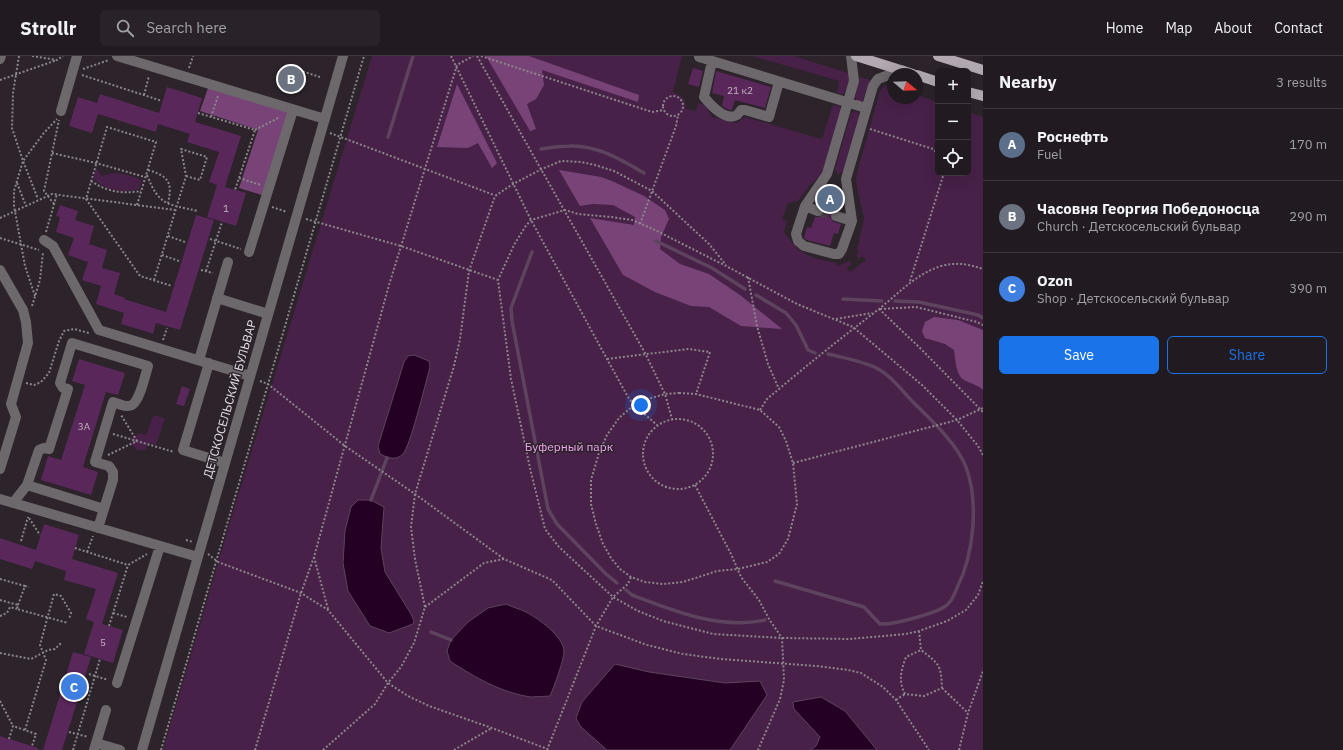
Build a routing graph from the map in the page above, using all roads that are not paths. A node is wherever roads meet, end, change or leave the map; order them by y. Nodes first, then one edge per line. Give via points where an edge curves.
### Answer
1 (1, 56) edge
2 (77, 56) edge
3 (119, 56) edge
4 (343, 56) edge
5 (851, 56) edge
6 (856, 56) edge
7 (938, 56) edge
8 (699, 57) edge
9 (0, 59) edge
10 (712, 61) junction
11 (983, 64) edge
12 (971, 66) junction
13 (895, 68) edge
14 (983, 70) edge
15 (887, 76) edge
16 (923, 77) edge
17 (935, 81) edge
18 (779, 82) junction
19 (971, 93) edge
20 (983, 96) edge
21 (848, 102) junction
22 (866, 108) junction
23 (293, 110) junction
24 (61, 111) dead end
25 (325, 119) junction
26 (805, 206) junction
27 (818, 211) tunnel mouth
28 (836, 216) tunnel mouth
29 (852, 221) junction
30 (44, 240) road end
31 (249, 252) road end
32 (228, 262) dead end
33 (0, 270) edge
34 (217, 298) junction
35 (268, 314) junction
36 (199, 360) junction
37 (209, 363) junction
38 (250, 376) junction
39 (225, 463) junction
40 (0, 469) edge
41 (27, 485) junction
42 (0, 499) edge
43 (13, 503) junction
44 (104, 509) junction
45 (97, 527) junction
46 (160, 546) junction
47 (201, 554) junction
48 (117, 683) road end
49 (106, 710) dead end
50 (96, 744) edge
51 (120, 750) edge
52 (142, 750) edge

1 - 9 street
2 - 24 street
3 - 23 street
4 - 25 street, ДЕТСКОСЕЛЬСКИЙ БУЛЬВАР
5 - 21 street via 854,81
6 - 13 main road
7 - 12 main road
8 - 10 street
10 - 18 street
10 - 18 street via 704,97 716,111 732,117 741,110 769,117
11 - 12 street
12 - 14 main road
15 - 22 street via 878,79 873,86
16 - 17 main road
18 - 21 street
19 - 20 main road
21 - 22 street
21 - 26 street via 827,174
22 - 29 street via 846,179
23 - 25 street
23 - 31 street
25 - 35 street, ДЕТСКОСЕЛЬСКИЙ БУЛЬВАР
26 - 27 street
26 - 29 street via 796,234 798,241 804,246 839,254
28 - 29 street
30 - 36 street via 53,246 99,330
32 - 34 street
33 - 40 street via 23,310 28,343 11,404 16,417
34 - 35 street
34 - 36 street
35 - 38 street, ДЕТСКОСЕЛЬСКИЙ БУЛЬВАР
36 - 37 street
37 - 38 street
37 - 39 street via 183,450
38 - 39 street, ДЕТСКОСЕЛЬСКИЙ БУЛЬВАР
39 - 47 street, ДЕТСКОСЕЛЬСКИЙ БУЛЬВАР
41 - 43 street
41 - 44 street
41 - 44 street via 39,450 49,449 68,389 63,388 60,383 72,343 148,366 138,399 132,405 125,406 113,402 104,431 95,462 108,466 113,472
42 - 43 street
43 - 45 street via 30,512
44 - 45 street
45 - 46 street
46 - 47 street
46 - 48 street
47 - 52 street, ДЕТСКОСЕЛЬСКИЙ БУЛЬВАР
49 - 50 street
50 - 51 street

